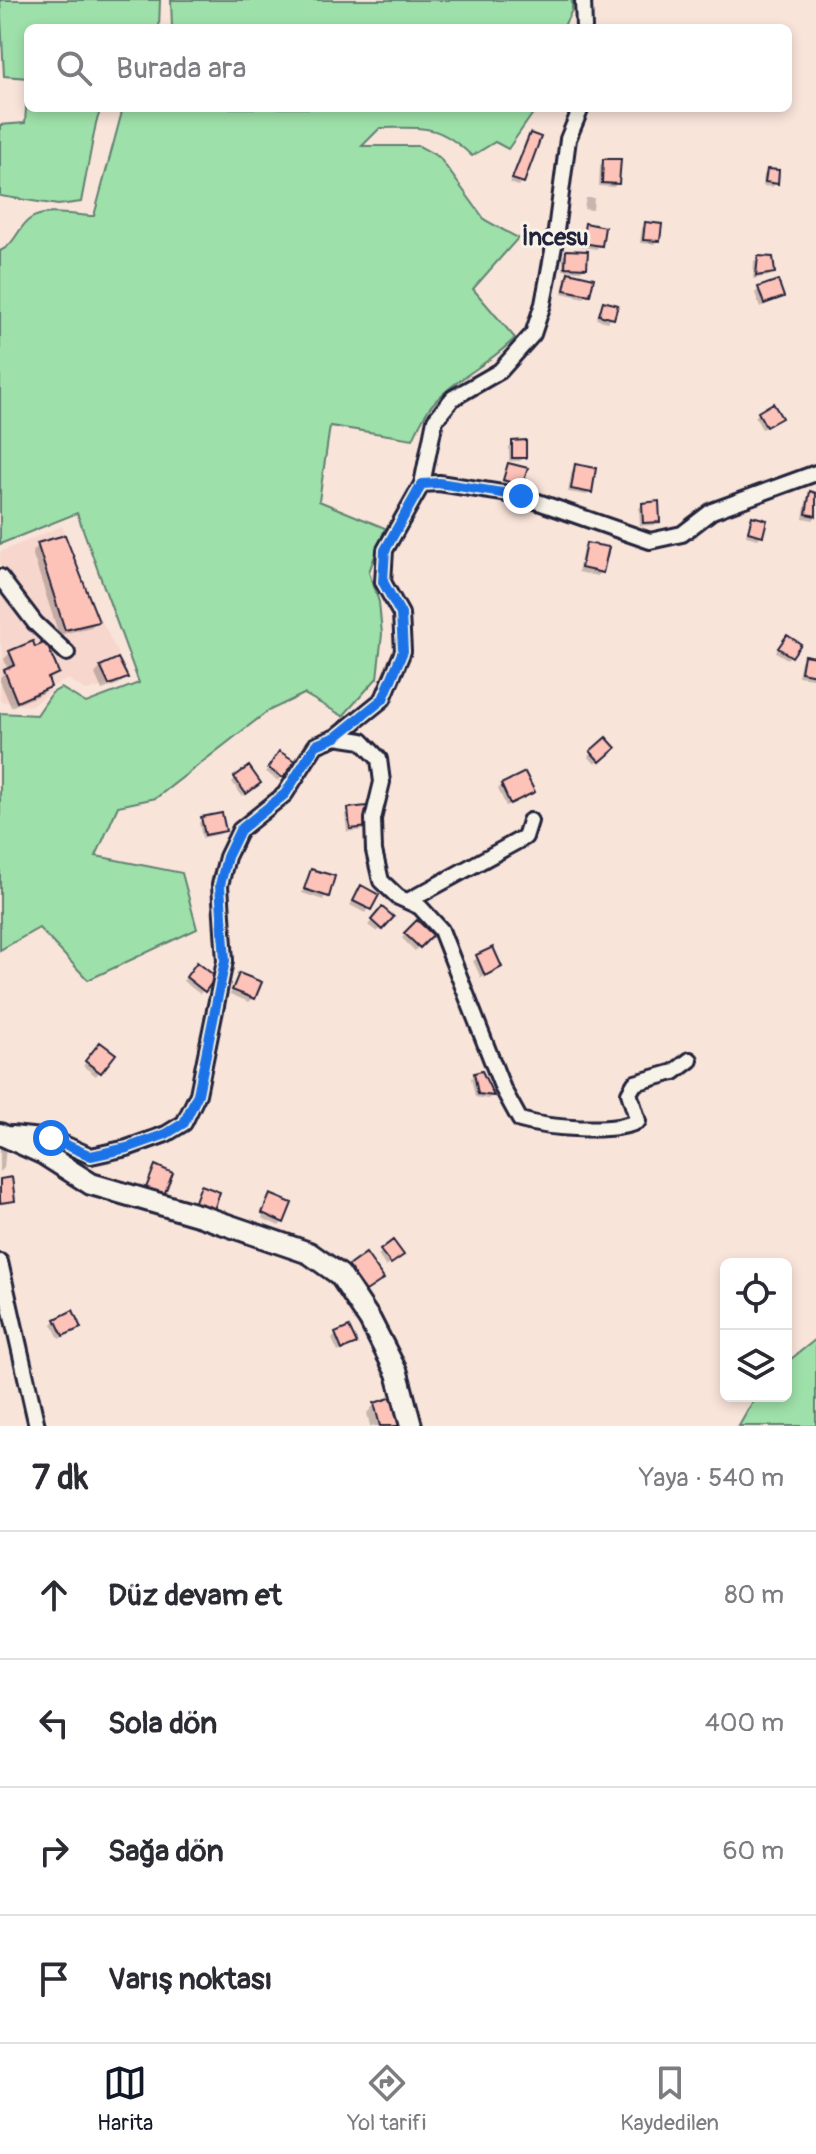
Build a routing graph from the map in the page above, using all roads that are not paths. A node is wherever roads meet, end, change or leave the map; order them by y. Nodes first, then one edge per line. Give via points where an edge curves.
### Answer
1 (583, 0) edge
2 (584, 24) edge
3 (579, 112) edge
4 (816, 473) edge
5 (422, 484) junction
6 (0, 577) edge
7 (67, 653) dead end
8 (336, 737) junction
9 (530, 821) dead end
10 (408, 901) junction
11 (690, 1060) dead end
12 (0, 1133) edge
13 (0, 1262) edge
14 (37, 1426) edge
15 (411, 1426) edge

1 - 2 street
3 - 5 street via 568,139 554,246 533,334 500,371 453,398 435,420
4 - 5 street via 712,511 682,534 650,541 521,496
5 - 8 street via 385,550 383,582 401,614 403,651 383,699
6 - 7 street via 35,623
8 - 10 street via 362,741 379,759 382,782 373,819 374,851 381,881
8 - 12 street via 316,745 285,794 240,830 227,857 220,885 225,961 198,1094 184,1123 127,1148 91,1156 51,1138
9 - 10 street via 525,837
10 - 11 street via 441,930 520,1120 544,1127 625,1127 638,1121 629,1093 635,1083 674,1072
12 - 15 street via 91,1184 309,1253 340,1275 397,1373
13 - 14 street

